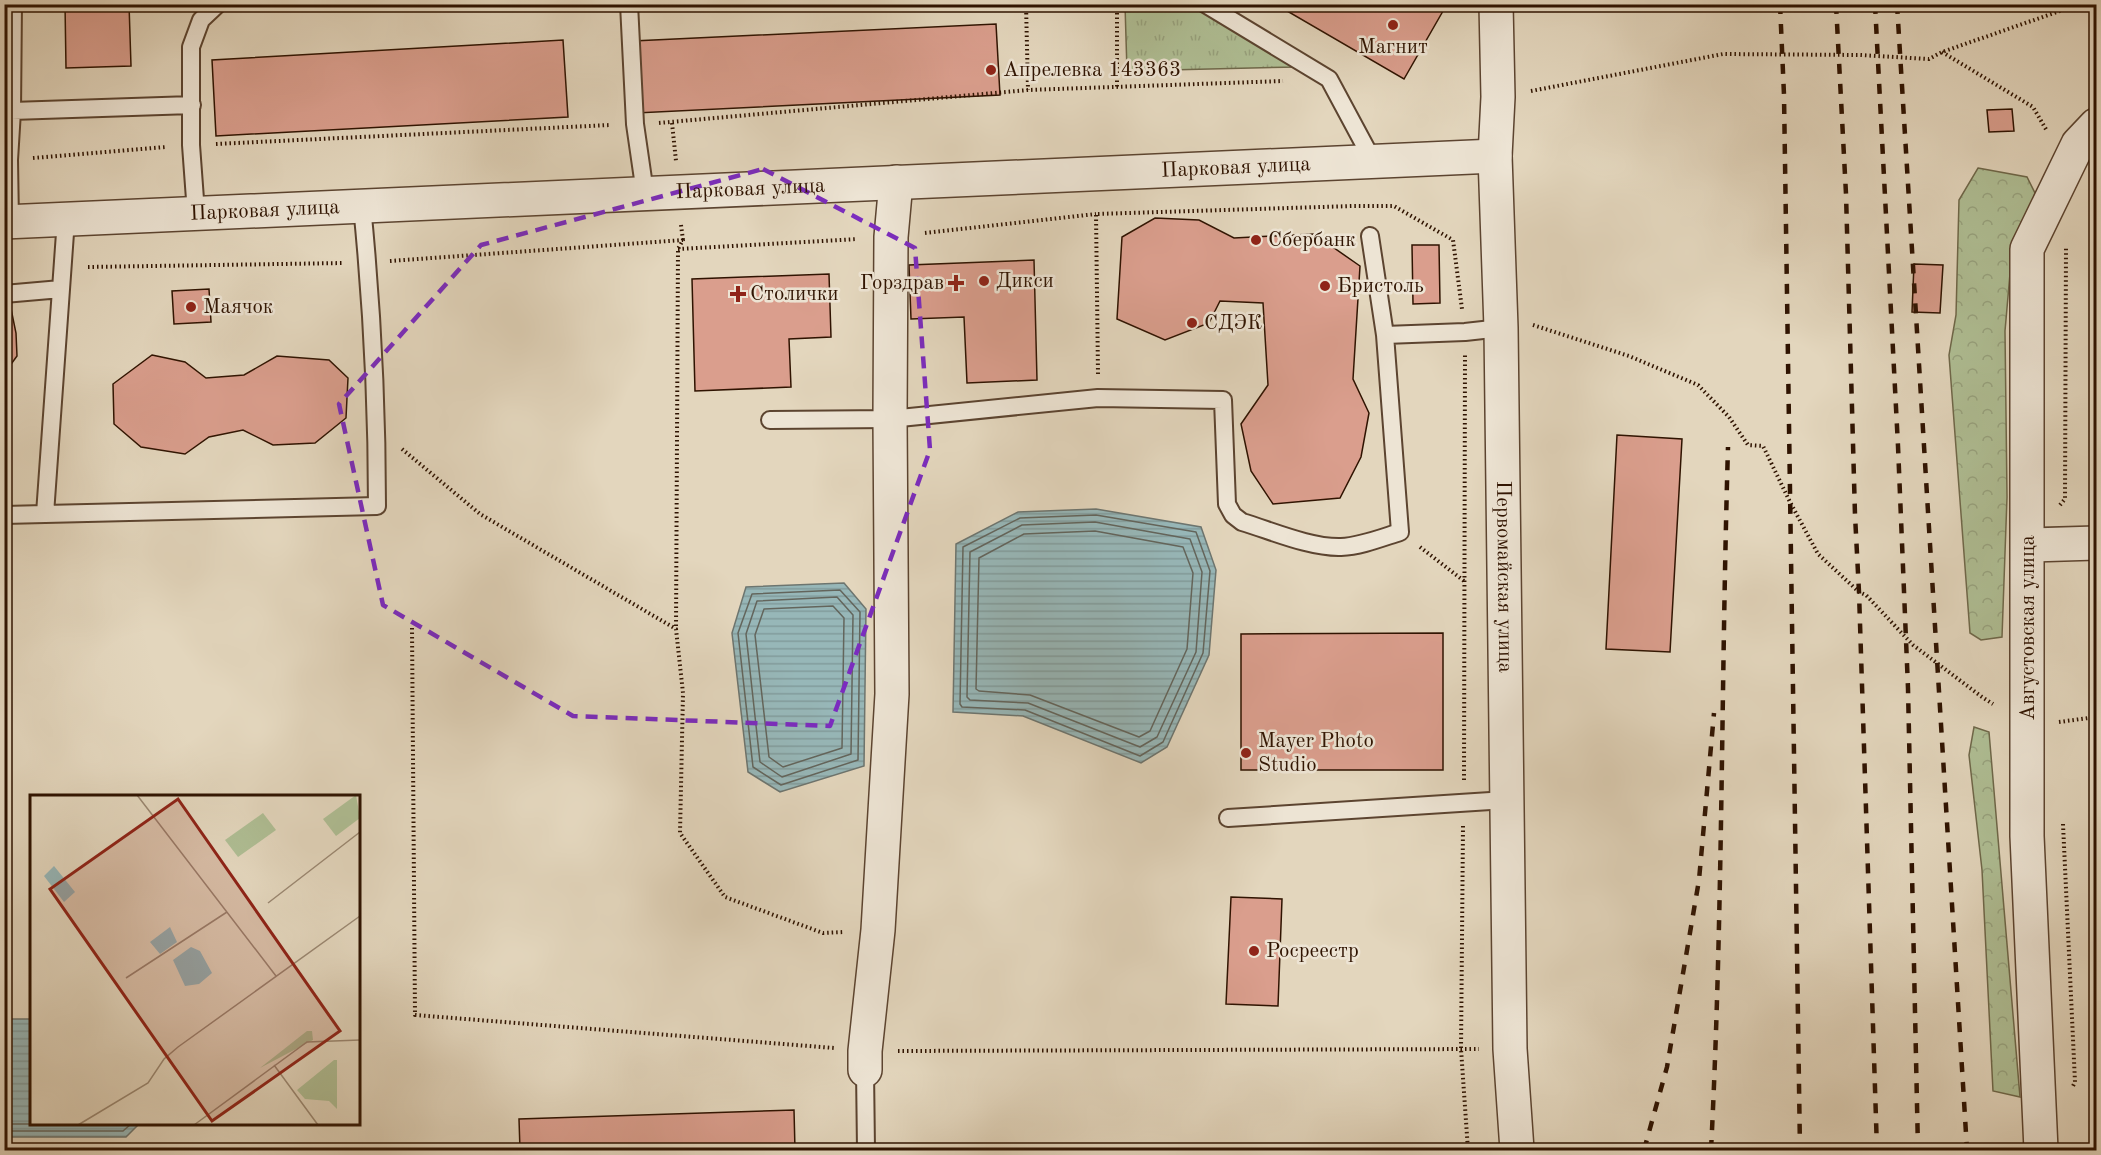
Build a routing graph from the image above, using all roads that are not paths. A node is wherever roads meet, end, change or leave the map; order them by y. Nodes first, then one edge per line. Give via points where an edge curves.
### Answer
1 (13, 4) edge
2 (218, 4) edge
3 (629, 4) edge
4 (1205, 4) edge
5 (1496, 4) edge
6 (192, 105) junction
7 (12, 111) junction
8 (2097, 125) edge
9 (1495, 156) junction
10 (1373, 161) junction
11 (896, 182) junction
12 (645, 193) junction
13 (362, 206) junction
14 (196, 213) junction
15 (66, 219) junction
16 (7, 222) edge
17 (1370, 236) dead end
18 (61, 290) junction
19 (4, 294) edge
20 (1501, 328) junction
21 (1385, 335) junction
22 (890, 419) junction
23 (770, 420) dead end
24 (45, 514) junction
25 (4, 515) edge
26 (2097, 543) edge
27 (2028, 545) junction
28 (1506, 800) junction
29 (1228, 818) dead end
30 (865, 1060) joint
31 (866, 1150) edge
32 (1517, 1150) edge
33 (2041, 1150) edge

1 - 7 lane
2 - 6 lane via 201,20 191,47
3 - 12 lane via 635,124
4 - 10 lane via 1329,79
5 - 9 street, Первомайская улица
6 - 7 lane
6 - 14 lane
7 - 16 lane
8 - 27 street, Августовская улица via 2078,144 2027,249
9 - 10 street, Парковая улица
9 - 20 street, Первомайская улица
10 - 11 street, Парковая улица
11 - 12 street, Парковая улица
11 - 22 street via 891,237
12 - 13 street, Парковая улица
13 - 14 street, Парковая улица
13 - 24 lane via 377,429 378,506
14 - 15 street, Парковая улица
15 - 16 street, Парковая улица
15 - 18 lane
17 - 21 lane
18 - 19 lane
18 - 24 lane
20 - 21 lane
20 - 28 street, Первомайская улица
21 - 22 lane via 1400,532 1342,547 1316,544 1233,516 1227,504 1223,400 1098,398
22 - 23 lane
22 - 30 street via 892,694 878,930
24 - 25 lane
26 - 27 street
27 - 33 street, Августовская улица via 2043,723 2027,836
28 - 29 lane
28 - 32 street, Первомайская улица via 1510,1049
30 - 31 lane

